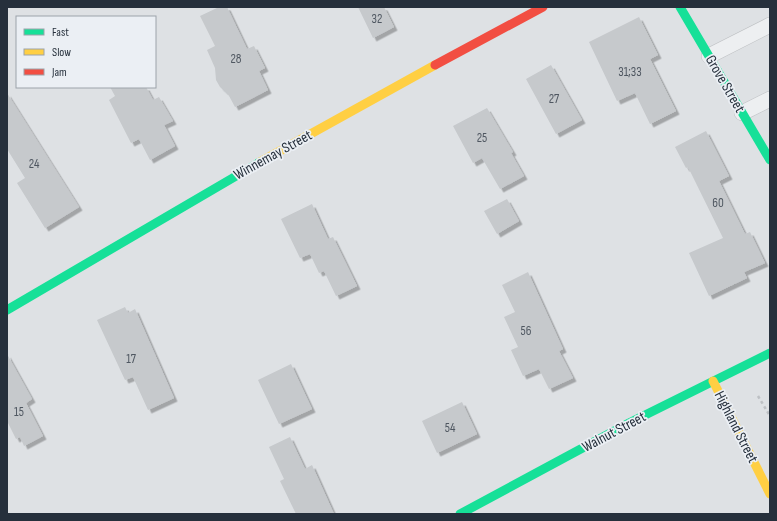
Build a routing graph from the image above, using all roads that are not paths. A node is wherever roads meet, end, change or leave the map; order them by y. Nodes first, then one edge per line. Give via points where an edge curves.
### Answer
1 (543, 7) edge
2 (680, 7) edge
3 (770, 25) edge
4 (709, 56) junction
5 (770, 100) edge
6 (742, 113) junction
7 (770, 160) edge
8 (7, 310) edge
9 (770, 354) edge
10 (713, 381) junction
11 (770, 494) edge
12 (460, 514) edge

1 - 8 street, Winnemay Street via 165,216
2 - 4 street, Grove Street
3 - 4 lane
4 - 6 street, Grove Street
5 - 6 lane
6 - 7 street, Grove Street
9 - 10 street, Walnut Street
10 - 11 street, Highland Street
10 - 12 street, Walnut Street

